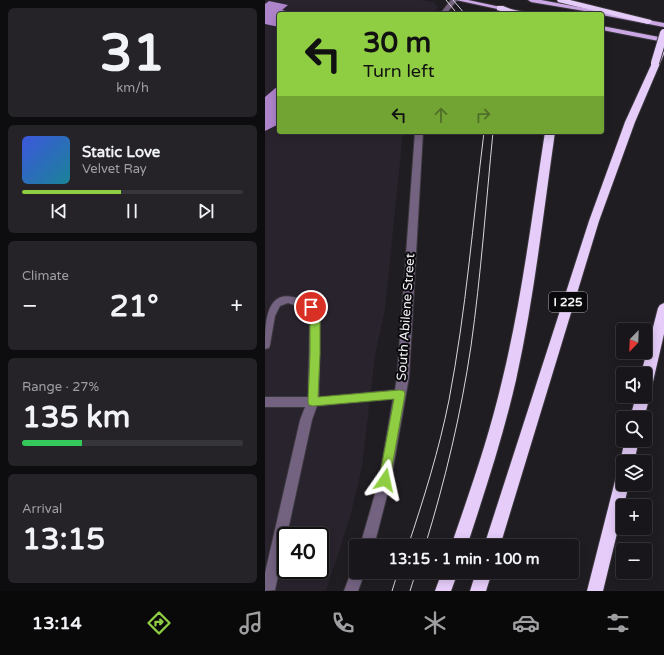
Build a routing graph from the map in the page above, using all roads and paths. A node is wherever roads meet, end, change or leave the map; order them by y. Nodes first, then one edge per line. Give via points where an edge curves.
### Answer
1 (454, 0) edge
2 (459, 0) edge
3 (531, 0) edge
4 (561, 0) edge
5 (501, 8) junction
6 (445, 12) edge
7 (513, 12) edge
8 (521, 12) edge
9 (595, 12) edge
10 (604, 14) edge
11 (648, 22) junction
12 (664, 25) edge
13 (604, 28) edge
14 (664, 33) edge
15 (664, 40) edge
16 (664, 46) edge
17 (655, 63) junction
18 (419, 134) edge
19 (550, 134) edge
20 (664, 308) edge
21 (265, 345) edge
22 (650, 367) edge
23 (400, 394) junction
24 (265, 402) edge
25 (313, 402) junction
26 (620, 491) edge
27 (369, 539) edge
28 (461, 539) edge
29 (494, 539) edge
30 (355, 579) edge
31 (447, 579) edge
32 (482, 579) edge
33 (268, 590) edge
34 (351, 591) edge
35 (443, 591) edge
36 (478, 591) edge
37 (595, 591) edge

1 - 6 street
2 - 5 main road
3 - 9 main road
4 - 11 highway
5 - 7 highway
5 - 8 main road
10 - 11 main road
11 - 12 main road
13 - 15 main road
14 - 17 highway, bridge
16 - 17 highway, I 225, bridge
17 - 29 highway, I 225 via 630,122 578,268
18 - 23 street, South Abilene Street
19 - 28 highway via 527,288 513,357
20 - 22 highway
21 - 25 street via 275,304 287,299 311,307 315,312
23 - 25 street
23 - 27 street, South Abilene Street via 385,480
24 - 25 street
25 - 33 street via 306,420
26 - 37 highway
30 - 34 street
31 - 35 highway
32 - 36 highway

